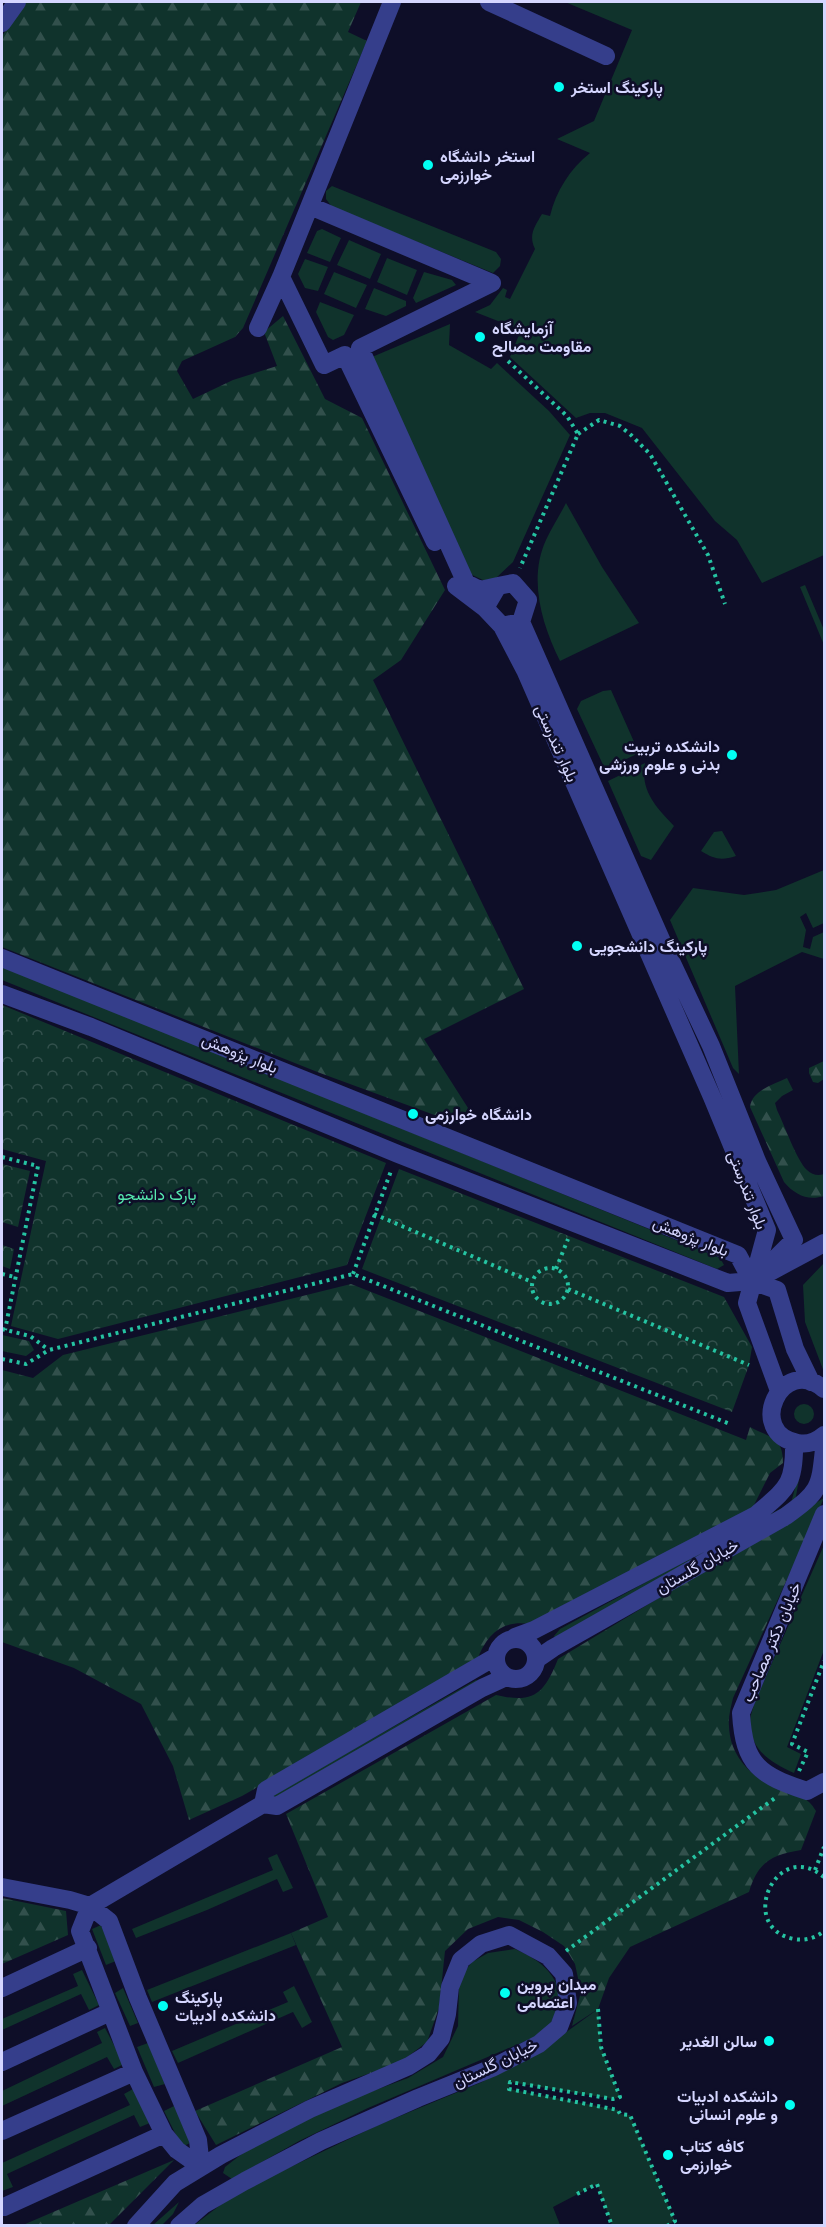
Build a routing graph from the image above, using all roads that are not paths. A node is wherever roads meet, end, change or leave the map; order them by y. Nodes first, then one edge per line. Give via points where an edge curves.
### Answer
1 (17, 2) edge
2 (392, 2) edge
3 (489, 2) edge
4 (2, 23) edge
5 (606, 56) dead end
6 (310, 206) junction
7 (282, 277) junction
8 (258, 328) dead end
9 (353, 352) junction
10 (506, 585) junction
11 (485, 608) junction
12 (521, 622) junction
13 (502, 626) junction
14 (2, 958) edge
15 (2, 994) edge
16 (825, 1243) edge
17 (752, 1281) junction
18 (818, 1386) edge
19 (779, 1391) junction
20 (825, 1435) edge
21 (794, 1442) junction
22 (825, 1449) edge
23 (825, 1514) edge
24 (515, 1638) junction
25 (495, 1657) junction
26 (537, 1659) junction
27 (506, 1677) junction
28 (825, 1782) edge
29 (264, 1797) junction
30 (2, 1887) edge
31 (90, 1906) junction
32 (88, 1948) junction
33 (2, 1988) edge
34 (111, 2012) junction
35 (2, 2062) edge
36 (134, 2072) junction
37 (2, 2131) edge
38 (164, 2134) junction
39 (201, 2167) junction
40 (4, 2207) dead end
41 (136, 2226) edge
42 (179, 2226) edge

1 - 4 lane
2 - 6 lane
3 - 5 lane
6 - 7 lane
6 - 9 lane via 492,283
7 - 8 lane
7 - 9 lane via 324,365
9 - 10 lane via 466,583 480,590
9 - 11 lane via 457,588
10 - 11 lane
10 - 12 lane via 528,600
11 - 13 lane, بلوار تندرستی
12 - 13 lane
12 - 17 lane, بلوار تندرستی via 794,1240
13 - 17 lane, بلوار تندرستی via 525,670 767,1230
14 - 17 lane, بلوار پژوهش via 738,1255
15 - 17 lane, بلوار پژوهش via 728,1282
16 - 17 lane
17 - 18 lane via 777,1290 795,1349
17 - 19 lane via 747,1303
18 - 19 lane via 794,1382
19 - 21 lane via 771,1417 779,1433
20 - 21 lane via 812,1443
21 - 24 lane, خیابان گلستان via 795,1469 783,1491 756,1515
22 - 26 lane, خیابان گلستان via 820,1482 808,1499 786,1516
23 - 28 lane, خیابان دکتر مصاحب via 741,1713 743,1739 757,1767 779,1781 807,1791
24 - 25 lane via 498,1647
24 - 26 lane via 531,1644
25 - 27 lane via 497,1668
25 - 29 lane
26 - 27 lane via 532,1672 520,1679
27 - 29 lane via 277,1806
29 - 31 lane
30 - 31 lane
31 - 32 lane via 80,1931
31 - 39 lane via 109,1920 198,2140
32 - 33 lane
32 - 34 lane
34 - 35 lane
34 - 36 lane
36 - 37 lane
36 - 38 lane
38 - 39 lane via 177,2150
38 - 40 lane
39 - 41 lane, خیابان گلستان via 175,2183
39 - 42 lane, خیابان گلستان via 310,2109 410,2066 428,2054 441,2038 450,1987 461,1960 481,1944 509,1935 548,1956 564,1974 568,2003 559,2027 538,2044 492,2068 321,2141 203,2205

